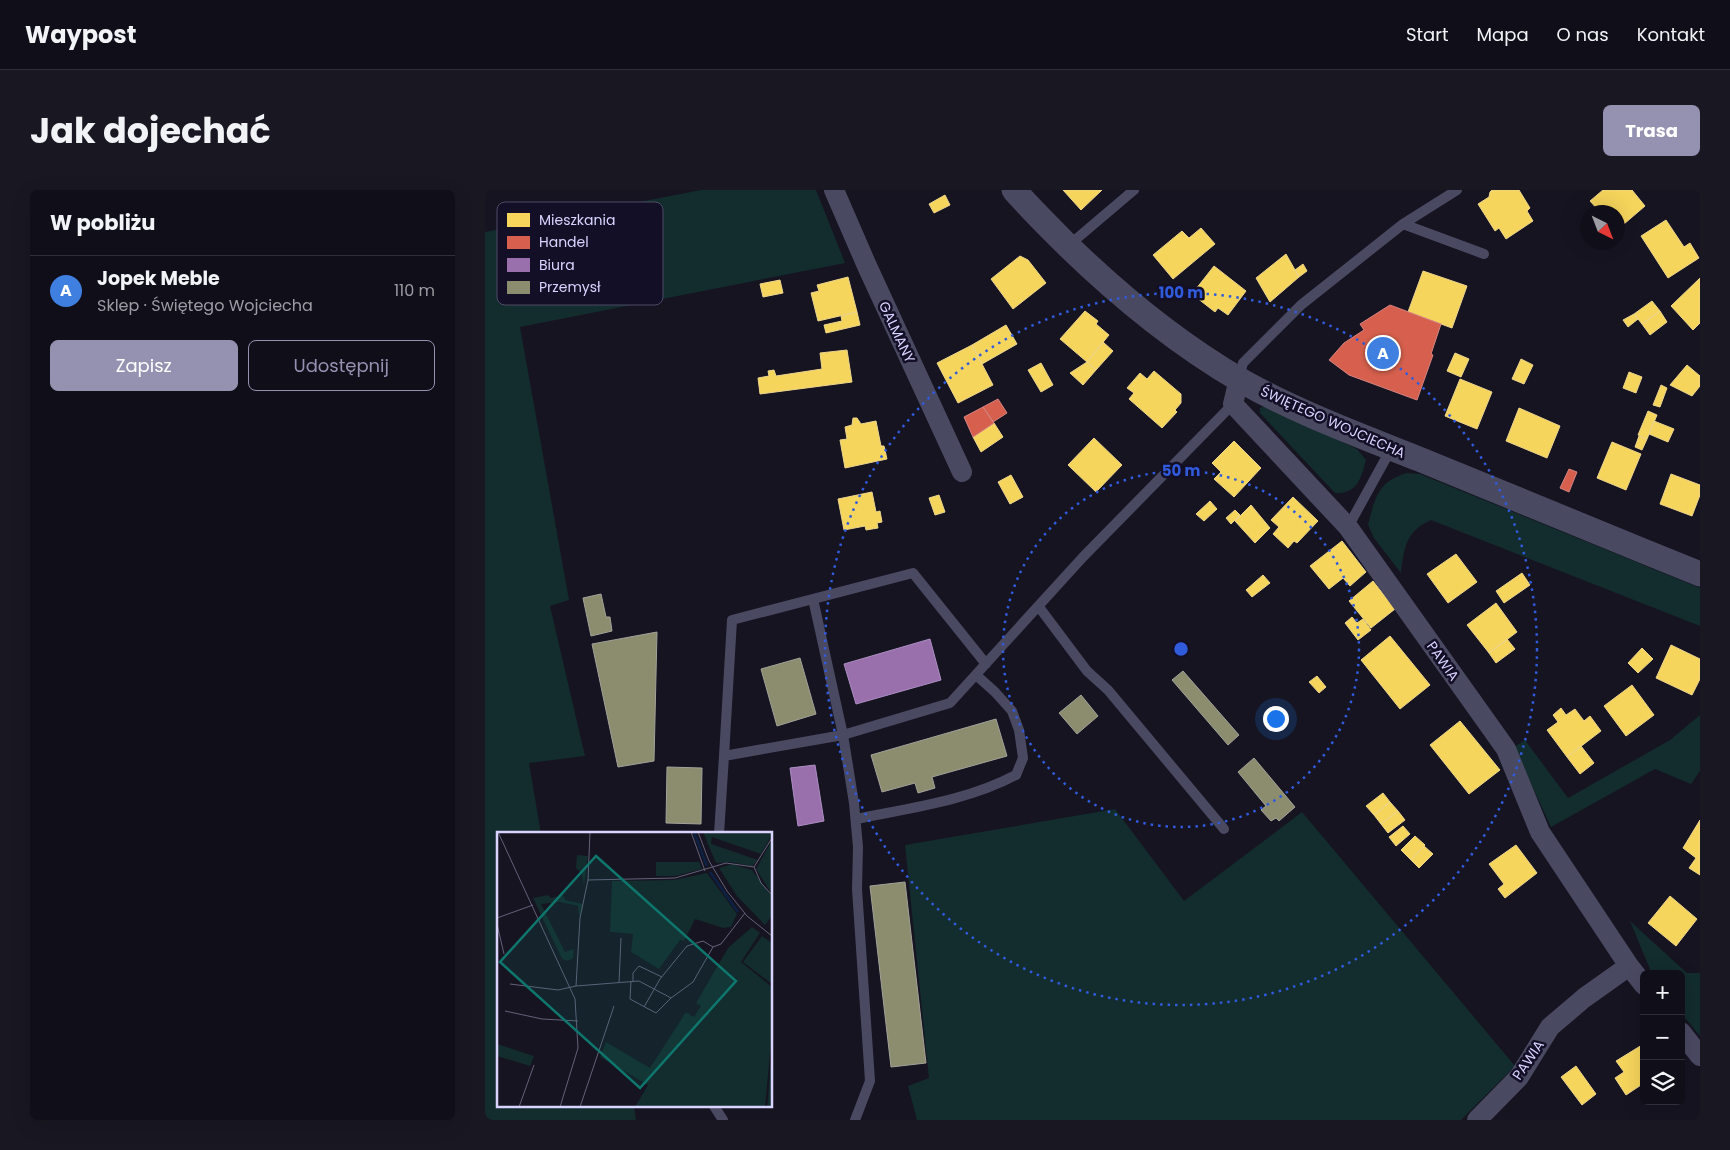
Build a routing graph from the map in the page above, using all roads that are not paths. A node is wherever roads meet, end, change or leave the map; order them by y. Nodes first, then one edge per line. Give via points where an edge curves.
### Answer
1 (834, 190) edge
2 (1014, 190) edge
3 (1134, 190) edge
4 (1457, 190) edge
5 (1403, 224) junction
6 (1068, 246) junction
7 (1483, 254) dead end
8 (1239, 379) junction
9 (1233, 404) junction
10 (1392, 448) junction
11 (962, 472) dead end
12 (1348, 527) junction
13 (1700, 574) edge
14 (813, 599) junction
15 (1039, 607) junction
16 (987, 664) junction
17 (976, 675) junction
18 (843, 735) junction
19 (724, 756) junction
20 (856, 819) junction
21 (1224, 829) dead end
22 (719, 832) edge
23 (1629, 966) junction
24 (1640, 980) edge
25 (1685, 1037) edge
26 (1700, 1056) edge
27 (715, 1108) edge
28 (723, 1120) edge
29 (855, 1120) edge
30 (1477, 1120) edge

1 - 11 street, GALMANY
2 - 6 street, ŚWIĘTEGO WOJCIECHA
3 - 6 lane
4 - 5 lane
5 - 7 lane
5 - 8 lane via 1301,304 1243,364
6 - 8 street, ŚWIĘTEGO WOJCIECHA via 1133,306
8 - 9 street
8 - 10 street, ŚWIĘTEGO WOJCIECHA via 1296,408
9 - 12 street, PAWIA
9 - 15 lane via 1083,557
10 - 12 lane
10 - 13 street, ŚWIĘTEGO WOJCIECHA
12 - 23 street, PAWIA via 1506,749 1539,832
14 - 16 lane via 913,573
14 - 18 lane
14 - 19 lane via 732,620
15 - 16 lane
15 - 21 lane via 1087,671 1108,690
16 - 17 lane
17 - 18 lane via 950,704
17 - 20 lane via 1012,711 1023,758 1016,775 993,787 950,800
18 - 19 lane
18 - 20 lane
19 - 22 lane
20 - 29 lane via 859,847 857,889 870,1081
23 - 24 street, PAWIA
23 - 30 street, PAWIA via 1550,1027 1519,1076
25 - 26 street
27 - 28 lane

